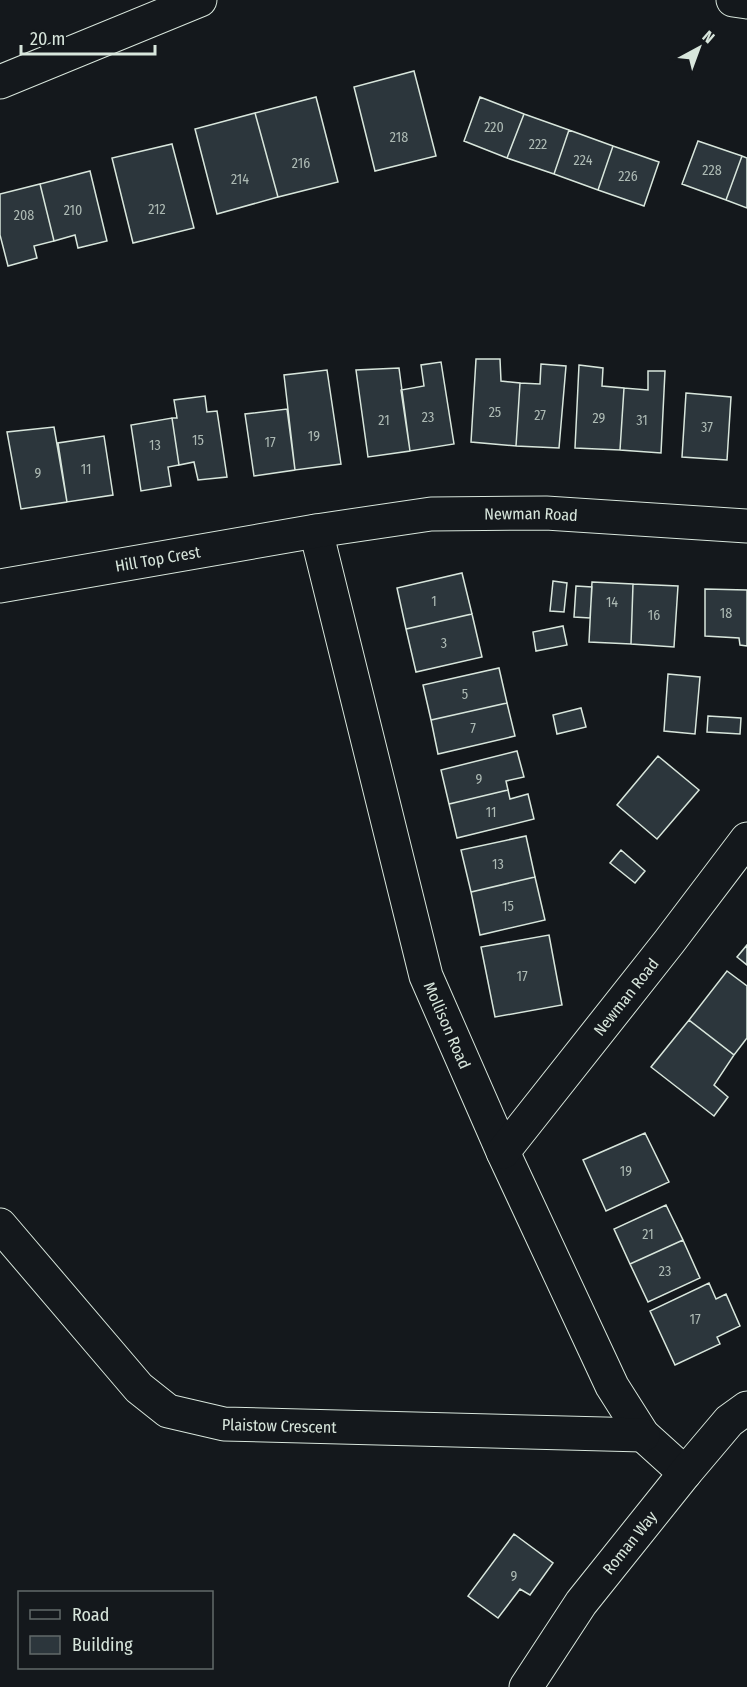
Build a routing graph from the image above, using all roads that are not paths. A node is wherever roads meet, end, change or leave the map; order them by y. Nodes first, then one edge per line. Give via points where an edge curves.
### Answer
1 (200, 0) edge
2 (733, 0) edge
3 (747, 2) edge
4 (0, 82) edge
5 (747, 526) edge
6 (316, 531) junction
7 (0, 586) edge
8 (747, 839) edge
9 (504, 1152) junction
10 (0, 1225) edge
11 (747, 1408) edge
12 (643, 1435) junction
13 (685, 1473) junction
14 (526, 1687) edge

1 - 4 street
2 - 3 street
5 - 6 street, Newman Road via 546,513 431,514
6 - 7 street, Hill Top Crest
6 - 9 street, Mollison Road via 426,976
8 - 9 street, Newman Road
9 - 12 street, Mollison Road via 612,1386
10 - 12 street, Plaistow Crescent via 138,1388 168,1411 224,1424
11 - 13 street, Roman Way via 729,1421
12 - 13 street, Mollison Road
13 - 14 street, Roman Way via 581,1603

